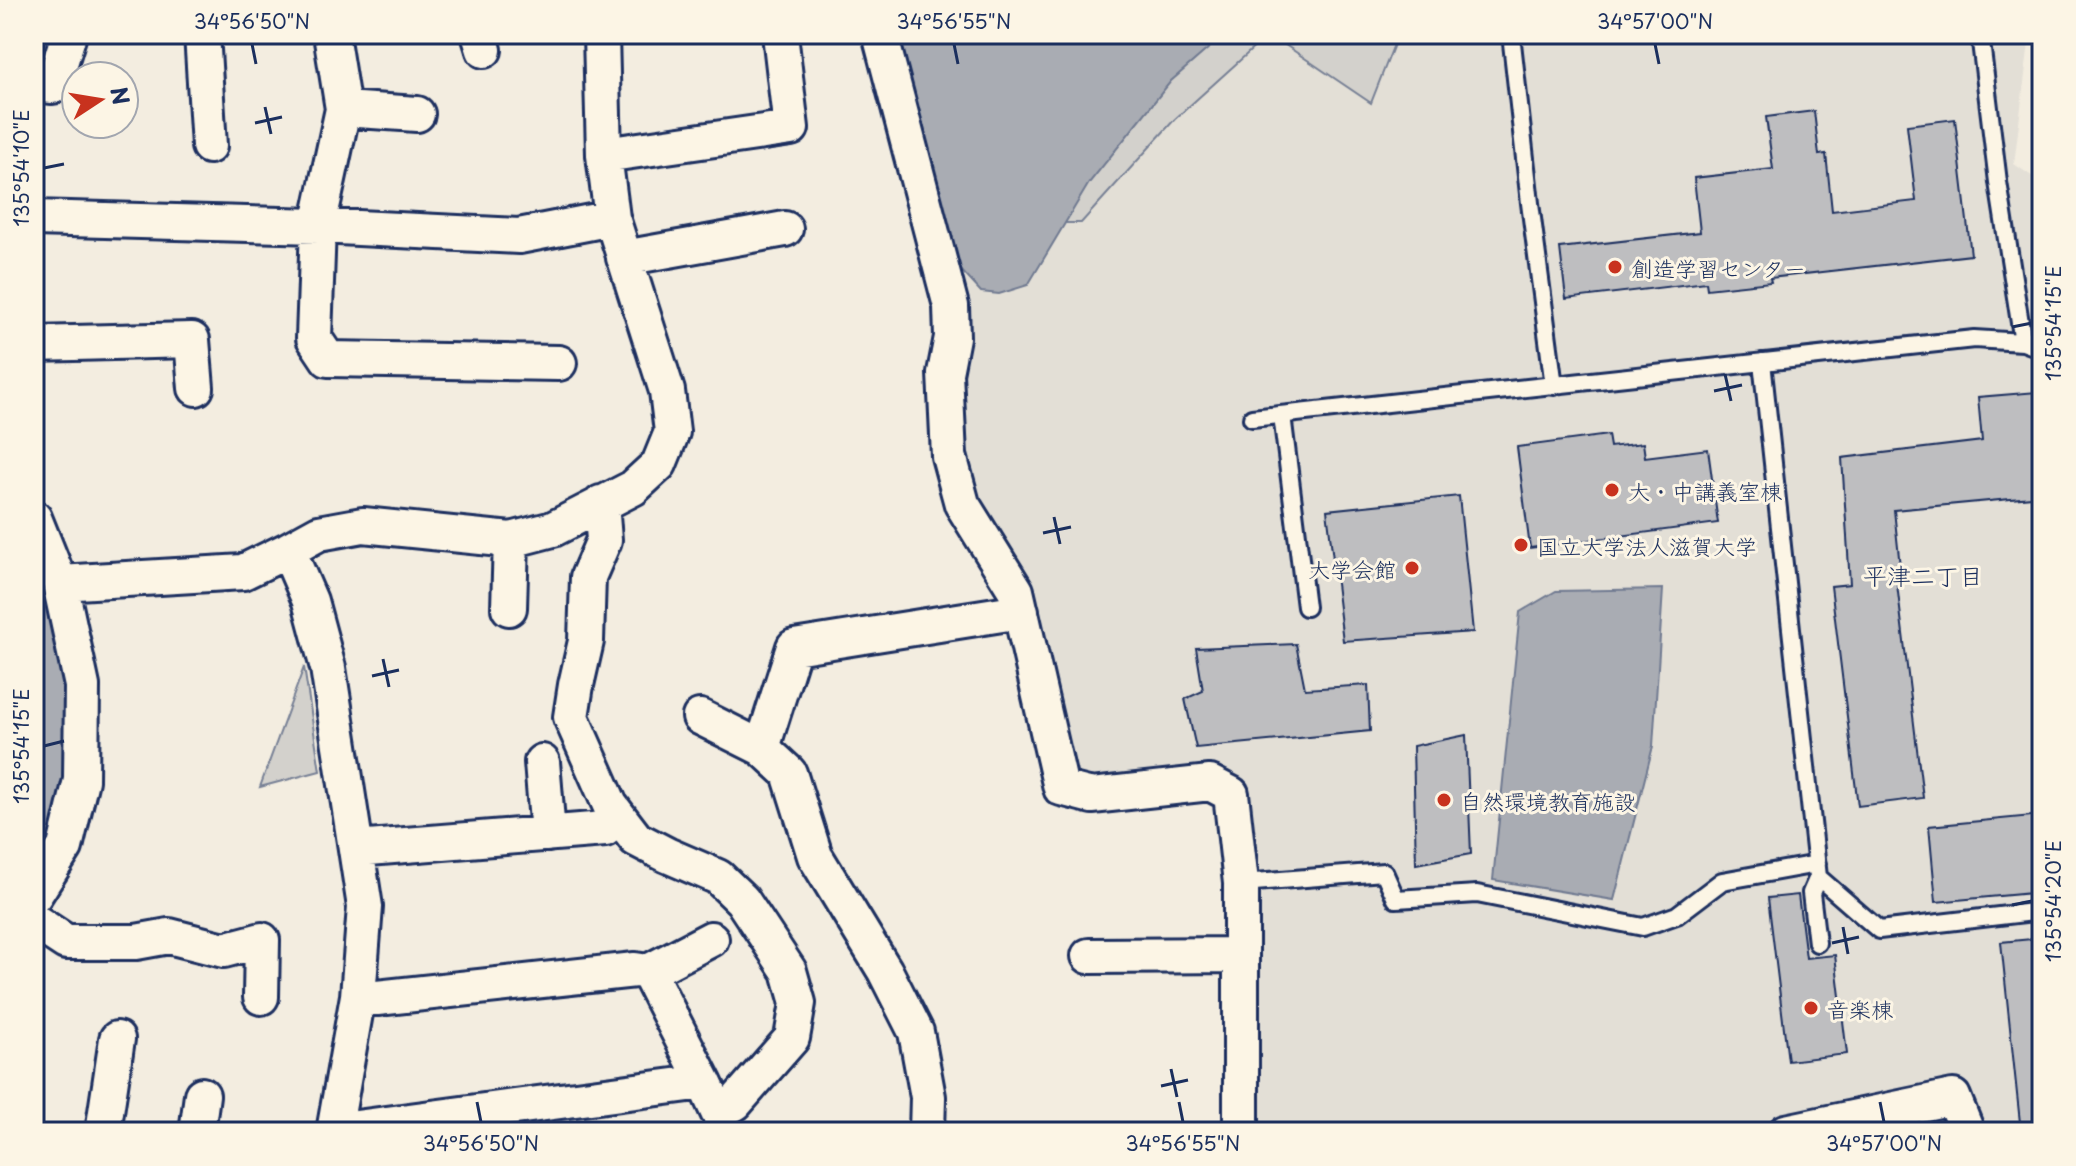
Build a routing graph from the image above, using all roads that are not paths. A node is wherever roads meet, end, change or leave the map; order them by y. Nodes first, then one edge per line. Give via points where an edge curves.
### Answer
1 (69, 34) edge
2 (202, 34) edge
3 (331, 34) edge
4 (601, 34) edge
5 (780, 34) edge
6 (880, 34) edge
7 (1511, 34) edge
8 (1980, 34) edge
9 (34, 84) edge
10 (343, 109) junction
11 (417, 114) dead end
12 (209, 146) dead end
13 (604, 155) junction
14 (34, 218) edge
15 (612, 218) junction
16 (318, 226) junction
17 (785, 229) dead end
18 (624, 258) junction
19 (2023, 342) junction
20 (34, 344) edge
21 (2042, 349) edge
22 (1762, 362) junction
23 (559, 363) dead end
24 (1554, 386) junction
25 (196, 388) dead end
26 (1282, 415) junction
27 (1252, 418) dead end
28 (601, 503) junction
29 (34, 518) edge
30 (511, 540) junction
31 (288, 550) junction
32 (60, 583) junction
33 (1306, 607) dead end
34 (509, 608) dead end
35 (1021, 611) junction
36 (700, 717) dead end
37 (762, 748) junction
38 (542, 762) dead end
39 (605, 829) dead end
40 (548, 834) junction
41 (356, 849) junction
42 (1818, 870) junction
43 (1241, 883) junction
44 (34, 896) edge
45 (2042, 911) edge
46 (34, 921) edge
47 (711, 939) dead end
48 (1817, 943) dead end
49 (1241, 955) junction
50 (1089, 956) dead end
51 (648, 972) junction
52 (358, 996) junction
53 (261, 997) dead end
54 (117, 1039) dead end
55 (202, 1095) dead end
56 (715, 1109) edge
57 (334, 1129) edge
58 (103, 1132) edge
59 (197, 1132) edge
60 (927, 1132) edge
61 (1241, 1132) edge
62 (1786, 1132) edge
63 (1967, 1132) edge

1 - 9 street via 53,86
2 - 12 street
3 - 10 street
4 - 13 street
5 - 13 street via 791,128
6 - 35 street via 951,306 945,373 949,456 962,504 1016,591
7 - 24 lane
8 - 19 lane
10 - 11 street
10 - 16 street
13 - 15 street
14 - 16 street
15 - 16 street via 519,236
15 - 18 street
16 - 23 street via 314,338 328,359
17 - 18 street
18 - 28 street via 667,391 672,432 659,464 633,488
19 - 21 lane
19 - 22 lane via 1974,339
20 - 25 street via 192,340
22 - 24 lane
22 - 42 lane
24 - 26 lane
26 - 27 lane
26 - 33 lane
28 - 30 street via 553,529
28 - 56 street via 604,540 588,577 586,641 571,717 610,805 636,839 718,877 742,900 789,971 798,1003 792,1038 735,1103
29 - 32 street
30 - 31 street via 363,525 319,533
30 - 34 street
31 - 32 street via 243,572
31 - 41 street via 310,601 328,668
32 - 44 street via 82,686 81,780 65,847
35 - 37 street via 794,647
35 - 43 street via 1061,788 1092,796 1210,783 1220,788 1231,794
36 - 37 street
37 - 60 street via 789,773 815,856 916,1032 928,1097
38 - 40 street
39 - 40 street
40 - 41 street
41 - 52 street via 365,907
42 - 43 lane via 1722,881 1677,915 1643,927 1477,894 1396,899 1384,872
42 - 45 lane via 1879,930
42 - 48 lane via 1811,893
43 - 49 street
46 - 53 street via 66,942 136,942 169,936 224,950 262,940
47 - 51 street
49 - 50 street
49 - 61 street
51 - 52 street
51 - 56 street
52 - 57 street
54 - 58 street
55 - 59 street
56 - 57 street
62 - 63 street via 1953,1097

